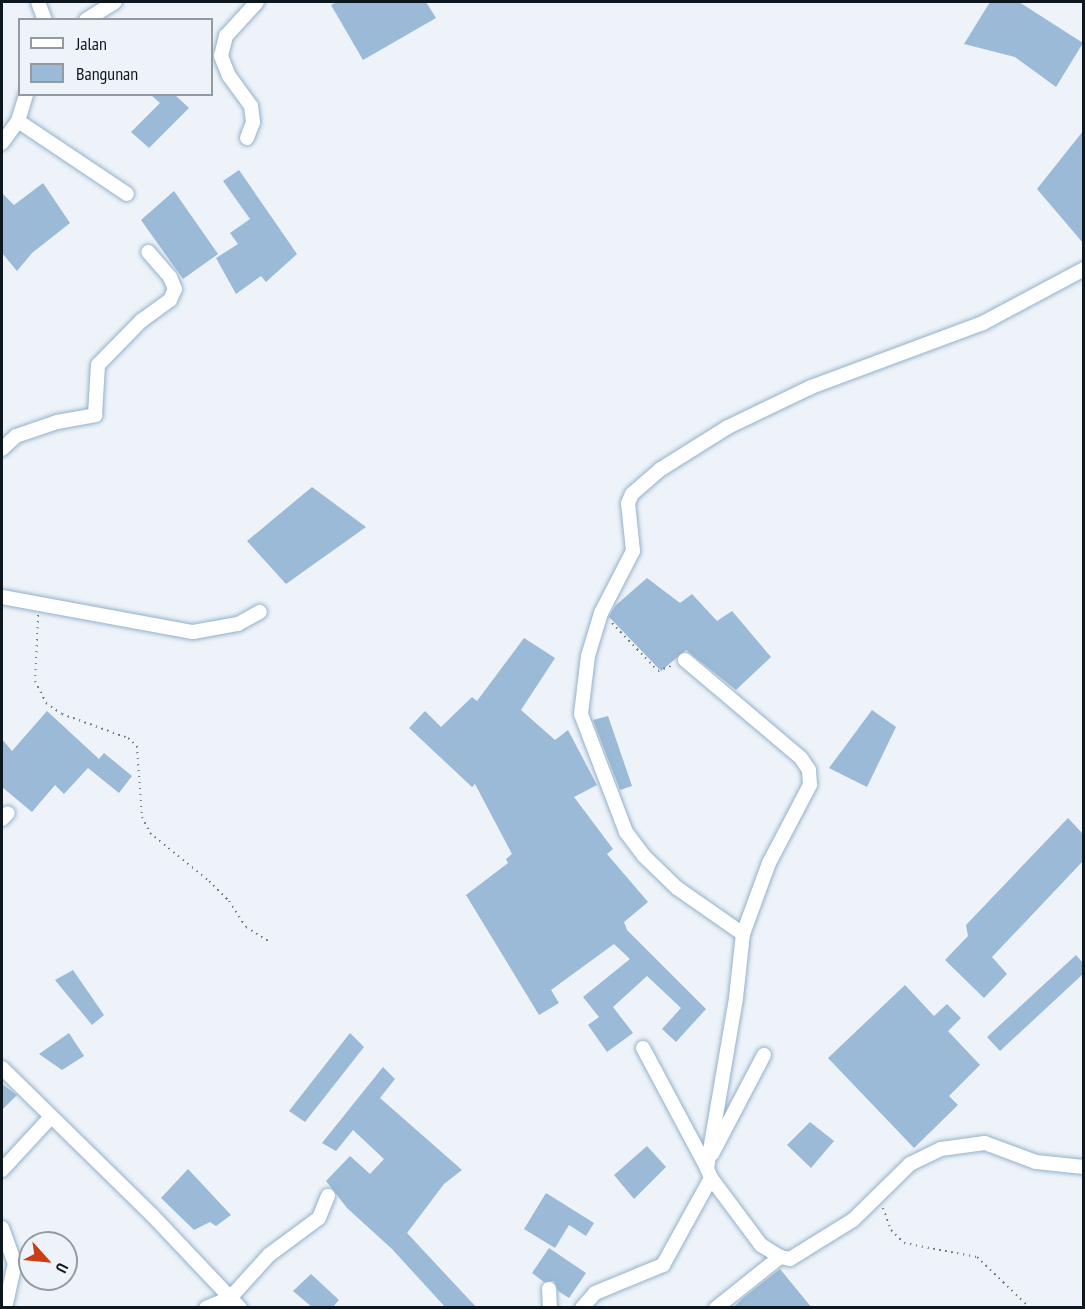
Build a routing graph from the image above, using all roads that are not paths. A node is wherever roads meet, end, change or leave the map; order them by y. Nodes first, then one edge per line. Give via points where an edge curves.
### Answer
1 (38, 2) edge
2 (115, 2) edge
3 (257, 2) edge
4 (44, 18) edge
5 (89, 18) edge
6 (25, 96) edge
7 (18, 121) junction
8 (248, 138) dead end
9 (2, 143) edge
10 (128, 194) dead end
11 (148, 252) dead end
12 (1083, 269) edge
13 (2, 449) edge
14 (2, 597) edge
15 (260, 612) dead end
16 (685, 660) road end
17 (743, 934) junction
18 (643, 1048) dead end
19 (764, 1055) dead end
20 (2, 1068) edge
21 (50, 1118) junction
22 (1083, 1167) edge
23 (708, 1169) junction
24 (2, 1170) edge
25 (328, 1196) dead end
26 (2, 1228) edge
27 (780, 1257) junction
28 (549, 1289) dead end
29 (235, 1303) edge
30 (5, 1308) edge
31 (206, 1308) edge
32 (550, 1308) edge
33 (582, 1308) edge
34 (716, 1308) edge

1 - 4 street
2 - 5 street
3 - 8 street via 226,36 220,56 251,106 253,122
6 - 7 street
7 - 9 street
7 - 10 street
11 - 13 street via 170,277 175,289 170,300 141,321 98,365 95,374 99,406 95,415 16,436
12 - 17 street via 983,323 790,397 728,427 661,469 632,494 628,503 633,550 601,613 588,656 581,714 616,811 644,856 677,888
14 - 15 street via 193,632 238,624
16 - 17 street via 755,716 809,770 810,785 769,863
17 - 23 street
18 - 23 street
19 - 23 street
20 - 21 street
21 - 24 street
21 - 29 street via 153,1216
22 - 27 street via 1036,1162 985,1143 967,1143 917,1159 853,1220 800,1255
23 - 27 street via 761,1245
23 - 33 street via 663,1264 596,1293
25 - 29 street via 319,1218 269,1255
26 - 30 street via 15,1263
27 - 34 street
28 - 32 street
29 - 31 street

